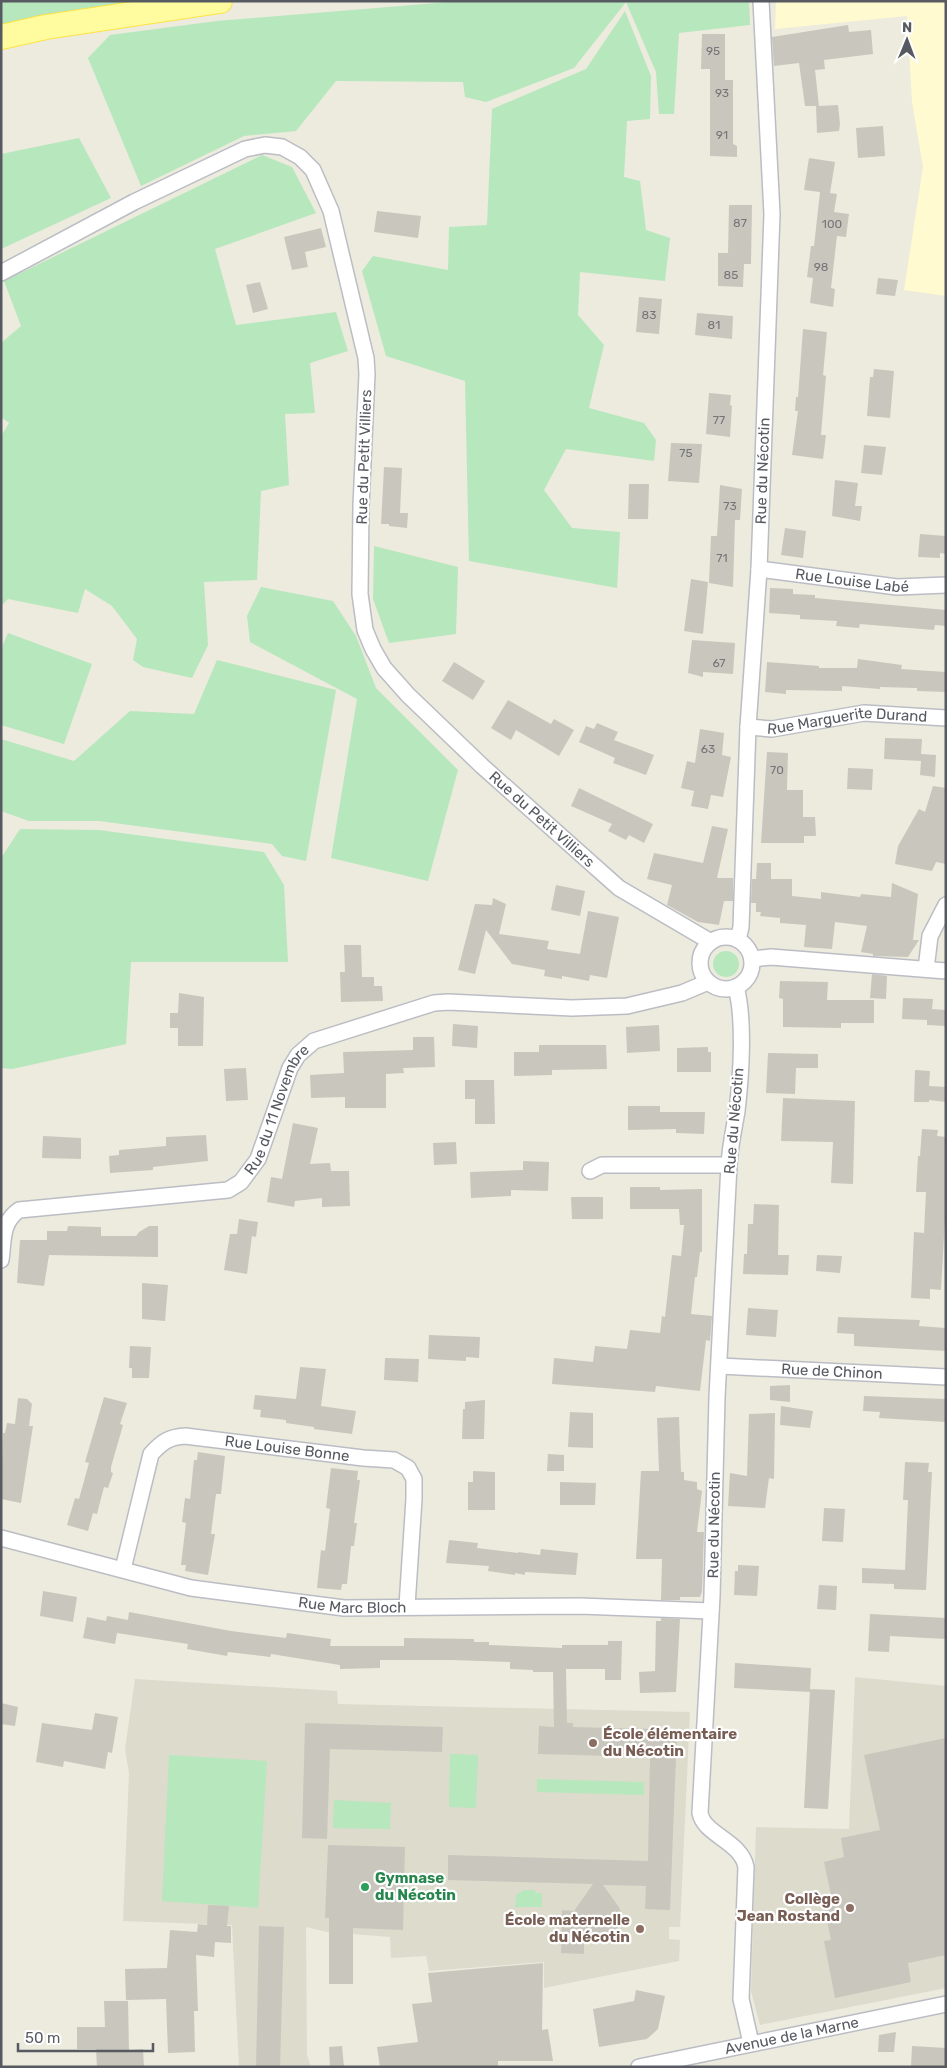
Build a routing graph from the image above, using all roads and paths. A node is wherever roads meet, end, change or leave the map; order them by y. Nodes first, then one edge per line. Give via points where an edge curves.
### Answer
1 (220, 1) edge
2 (761, 1) edge
3 (1, 37) edge
4 (1, 273) edge
5 (759, 569) junction
6 (946, 585) edge
7 (946, 718) edge
8 (748, 728) junction
9 (946, 905) edge
10 (738, 940) junction
11 (711, 942) junction
12 (752, 959) junction
13 (926, 969) junction
14 (946, 971) edge
15 (708, 982) junction
16 (736, 988) junction
17 (729, 1165) junction
18 (590, 1171) dead end
19 (1, 1260) edge
20 (720, 1366) junction
21 (946, 1377) edge
22 (1, 1538) edge
23 (123, 1569) junction
24 (407, 1606) junction
25 (711, 1611) junction
26 (946, 2004) edge
27 (751, 2043) junction
28 (689, 2061) edge
29 (639, 2067) edge

1 - 3 main road via 46,27
2 - 5 street, Rue du Nécotin via 772,214
4 - 11 street, Rue du Petit Villiers via 134,202 245,148 282,147 300,157 313,170 331,211 366,358 360,594 365,630 372,649 408,695 619,888
5 - 6 street, Rue Louise Labé via 898,587
5 - 8 street, Rue du Nécotin
7 - 8 street, Rue Marguerite Durand via 864,713 772,729
8 - 10 street, Rue du Nécotin
9 - 13 street via 930,936
10 - 11 street via 724,937
10 - 12 street via 750,951
11 - 15 street via 705,947 700,961 703,976
12 - 13 street
12 - 16 street via 747,979
13 - 14 street
15 - 16 street via 721,989
15 - 19 street, Rue du 11 Novembre via 682,993 627,1006 572,1008 434,1003 314,1041 298,1055 290,1068 258,1159 241,1182 228,1190 19,1210 5,1227
16 - 17 street, Rue du Nécotin via 740,1007 740,1055 737,1111 730,1141
17 - 18 street via 602,1165
17 - 20 street, Rue du Nécotin
20 - 21 street, Rue de Chinon
20 - 25 street, Rue du Nécotin
22 - 23 street, Rue Marc Bloch
23 - 24 street, Rue Marc Bloch via 191,1588 220,1592 344,1608
23 - 24 street, Rue Louise Bonne via 151,1454 172,1437 394,1460 408,1468 414,1479
24 - 25 street, Rue Marc Bloch via 580,1606
25 - 27 street, Rue du Nécotin via 700,1813 704,1823 745,1859 741,1999
26 - 27 street, Avenue de la Marne
27 - 28 street, Avenue de la Marne
28 - 29 street, Avenue de la Marne

